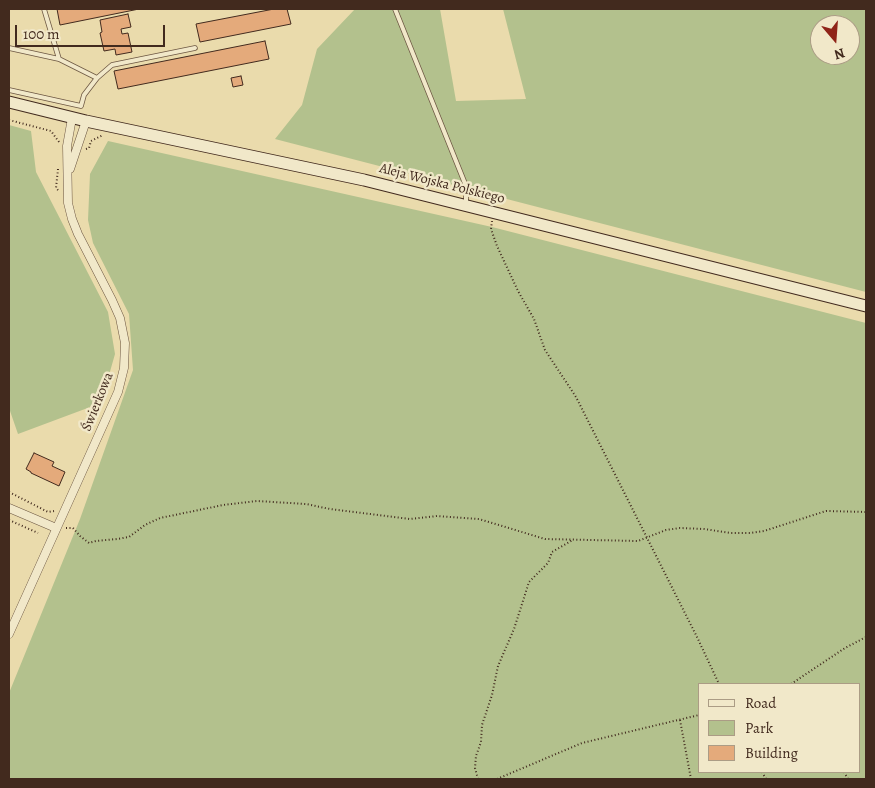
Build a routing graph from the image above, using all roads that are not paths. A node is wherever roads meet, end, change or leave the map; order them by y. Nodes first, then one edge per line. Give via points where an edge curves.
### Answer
1 (44, 9) edge
2 (395, 9) edge
3 (9, 48) edge
4 (196, 48) dead end
5 (59, 59) junction
6 (97, 78) junction
7 (9, 90) edge
8 (9, 102) edge
9 (72, 118) junction
10 (86, 122) junction
11 (69, 173) junction
12 (466, 205) junction
13 (866, 306) edge
14 (9, 508) edge
15 (56, 528) junction
16 (9, 634) edge

1 - 5 lane
2 - 12 lane via 466,186
3 - 5 lane
4 - 6 lane via 112,65
5 - 6 lane
6 - 7 lane via 84,95 82,106
8 - 9 main road, Aleja Wojska Polskiego
9 - 10 main road, Aleja Wojska Polskiego
9 - 11 street via 67,146
10 - 11 street
10 - 12 main road, Aleja Wojska Polskiego via 364,180
11 - 15 street, Świerkowa via 68,203 72,219 120,318 125,356 118,392
12 - 13 main road, Aleja Wojska Polskiego
14 - 15 street
15 - 16 street, Świerkowa

